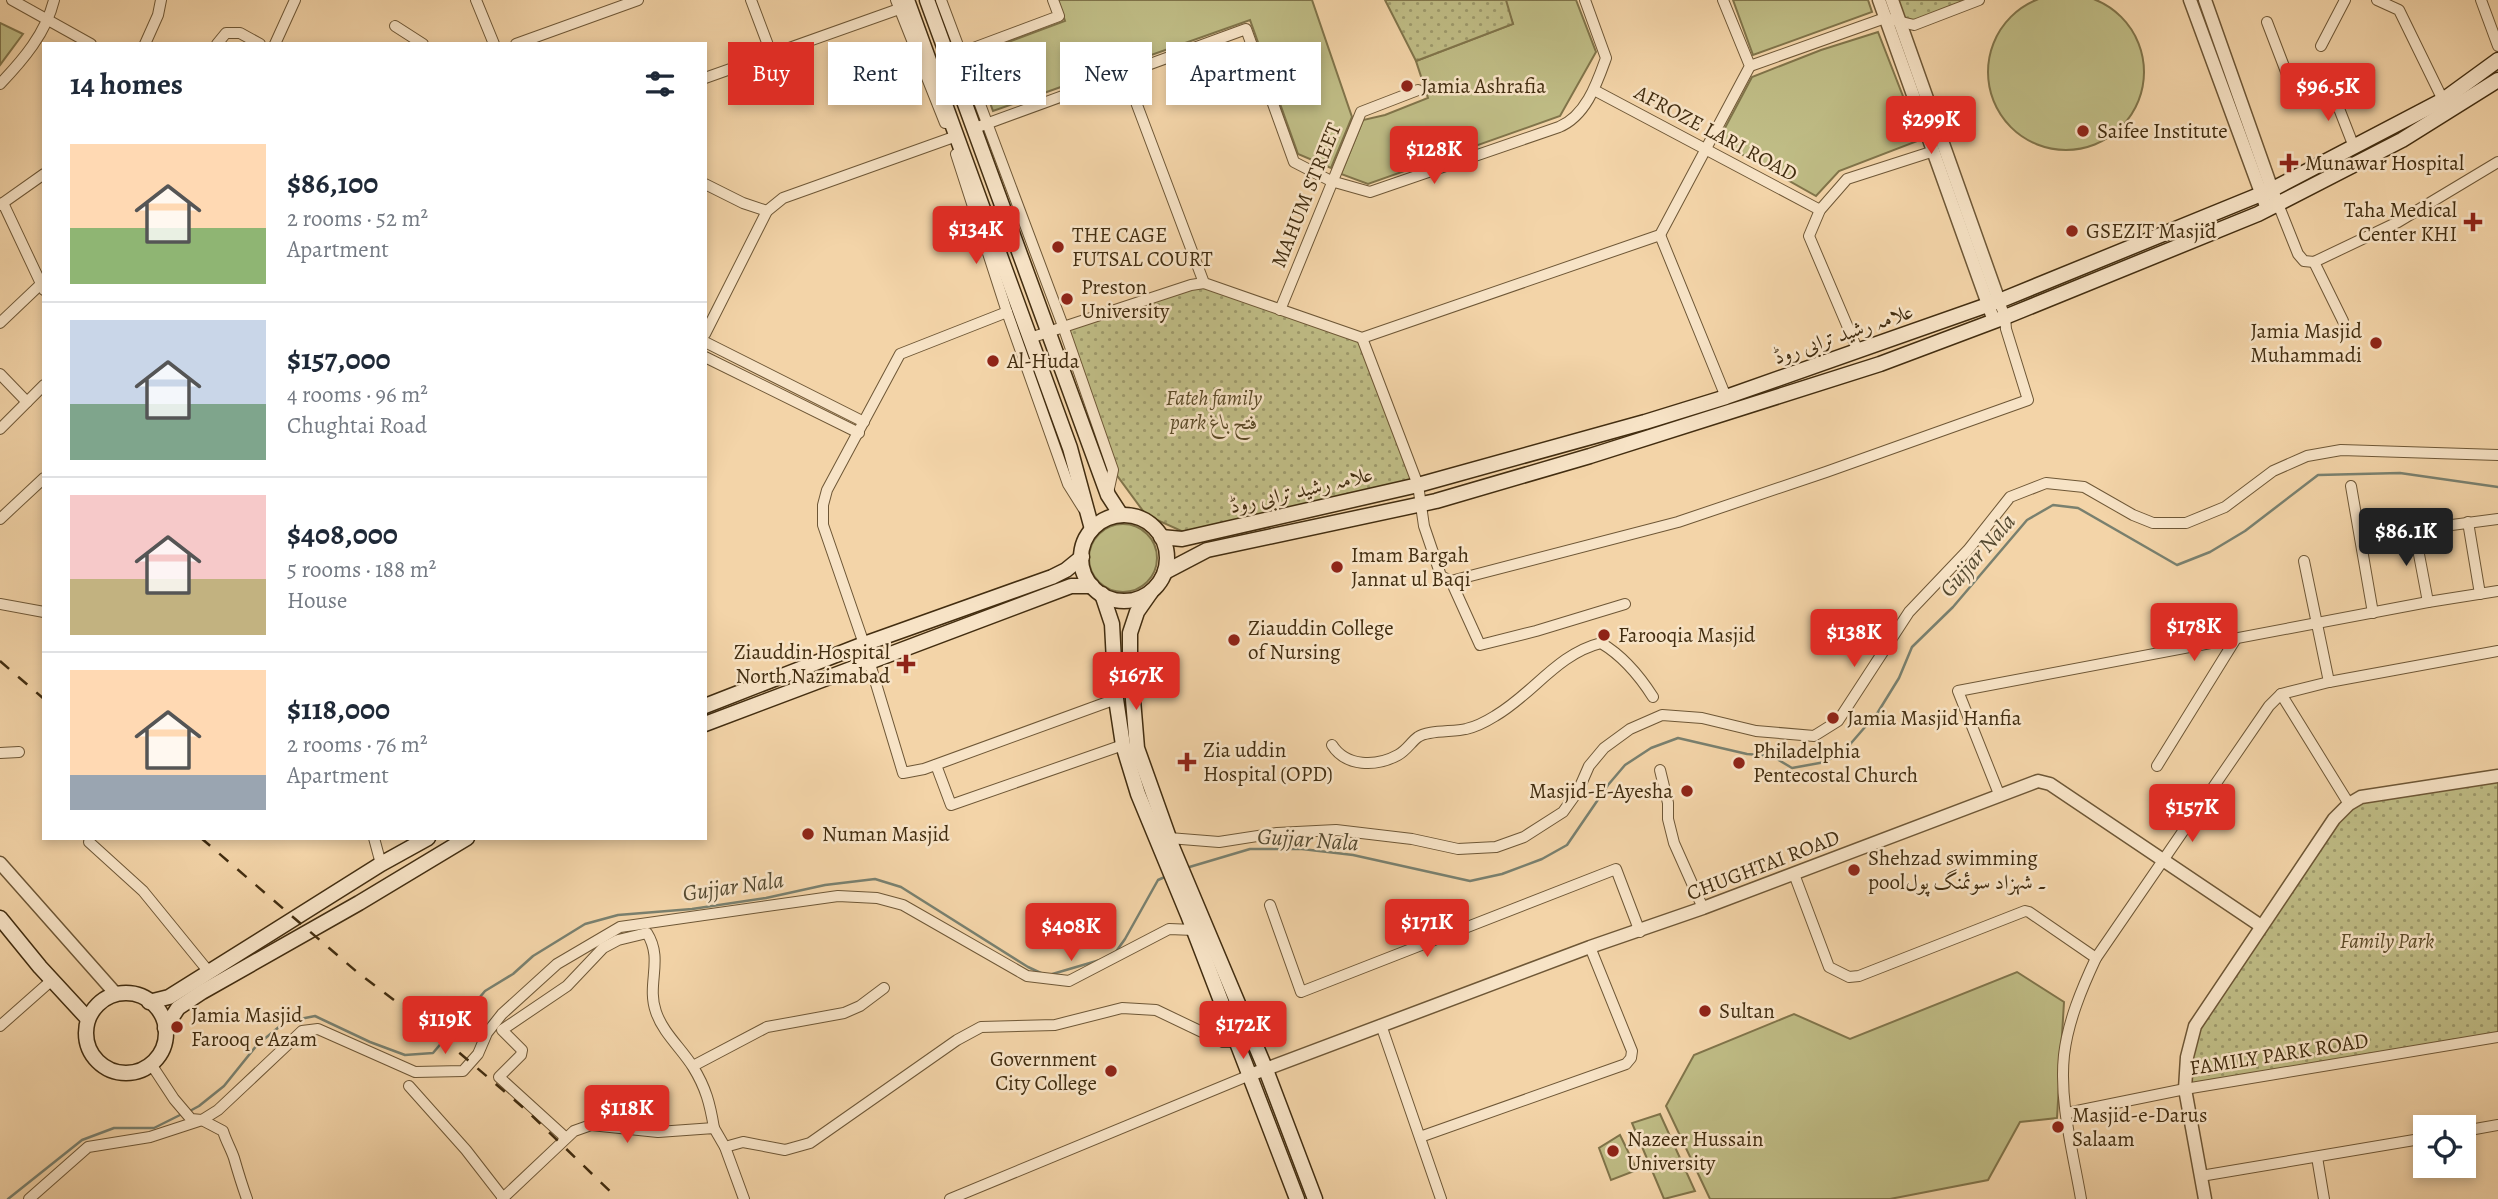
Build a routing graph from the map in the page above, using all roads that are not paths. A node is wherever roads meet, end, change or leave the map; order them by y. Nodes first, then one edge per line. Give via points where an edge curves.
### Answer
1 (12, 0) edge
2 (54, 0) edge
3 (161, 0) edge
4 (295, 0) edge
5 (476, 0) edge
6 (638, 0) edge
7 (751, 0) edge
8 (927, 0) edge
9 (941, 0) edge
10 (1053, 0) edge
11 (1585, 0) edge
12 (1723, 0) edge
13 (1879, 0) edge
14 (1892, 0) edge
15 (1979, 0) edge
16 (2190, 0) edge
17 (2204, 0) edge
18 (2345, 0) edge
19 (2377, 0) edge
20 (2481, 0) edge
21 (901, 3) edge
22 (1885, 18) junction
23 (48, 19) junction
24 (1900, 22) junction
25 (2267, 22) dead end
26 (395, 26) dead end
27 (88, 42) edge
28 (146, 42) edge
29 (219, 42) edge
30 (256, 42) edge
31 (276, 42) edge
32 (420, 42) edge
33 (493, 42) edge
34 (522, 42) edge
35 (767, 42) edge
36 (800, 42) edge
37 (956, 42) edge
38 (989, 42) edge
39 (2321, 46) dead end
40 (2498, 46) edge
41 (2498, 60) edge
42 (1152, 63) edge
43 (1750, 66) junction
44 (728, 69) edge
45 (2368, 71) dead end
46 (707, 77) edge
47 (2498, 80) edge
48 (0, 84) edge
49 (2331, 88) junction
50 (1418, 90) dead end
51 (1594, 90) junction
52 (1060, 97) edge
53 (2444, 100) junction
54 (974, 105) edge
55 (1137, 105) edge
56 (980, 126) junction
57 (951, 138) junction
58 (2354, 147) junction
59 (1706, 150) junction
60 (1934, 151) junction
61 (2498, 162) edge
62 (42, 175) edge
63 (1331, 181) junction
64 (707, 185) edge
65 (2266, 192) junction
66 (2, 204) edge
67 (2272, 207) junction
68 (1820, 210) junction
69 (767, 211) junction
70 (1660, 235) junction
71 (2314, 262) junction
72 (1204, 284) junction
73 (42, 287) edge
74 (1994, 303) junction
75 (1280, 310) junction
76 (1007, 312) junction
77 (1999, 319) junction
78 (2343, 321) dead end
79 (0, 323) edge
80 (1056, 329) junction
81 (707, 330) edge
82 (1030, 338) junction
83 (1362, 338) junction
84 (707, 343) edge
85 (1858, 351) junction
86 (707, 358) edge
87 (0, 374) edge
88 (42, 388) edge
89 (1726, 397) junction
90 (27, 402) junction
91 (864, 422) junction
92 (0, 429) edge
93 (859, 433) junction
94 (2498, 455) edge
95 (42, 480) edge
96 (1418, 485) junction
97 (2351, 486) dead end
98 (1422, 504) junction
99 (1, 515) edge
100 (1121, 515) junction
101 (2498, 519) edge
102 (2468, 522) junction
103 (1090, 523) junction
104 (2414, 528) junction
105 (1161, 537) junction
106 (2360, 537) junction
107 (1082, 557) junction
108 (2304, 561) dead end
109 (1165, 572) junction
110 (1451, 581) junction
111 (1097, 590) junction
112 (2498, 591) edge
113 (1151, 592) junction
114 (2480, 594) junction
115 (2428, 602) junction
116 (0, 604) edge
117 (1625, 604) dead end
118 (42, 612) edge
119 (2373, 612) junction
120 (2318, 623) junction
121 (2235, 640) junction
122 (864, 644) junction
123 (2498, 651) edge
124 (870, 662) junction
125 (2329, 682) junction
126 (2281, 694) junction
127 (1653, 697) dead end
128 (1116, 699) junction
129 (707, 705) edge
130 (707, 723) edge
131 (1123, 745) junction
132 (1332, 745) dead end
133 (19, 752) dead end
134 (0, 753) edge
135 (936, 765) junction
136 (2157, 766) dead end
137 (1660, 770) dead end
138 (2498, 776) edge
139 (1999, 794) junction
140 (2349, 804) junction
141 (375, 840) edge
142 (424, 840) edge
143 (464, 840) edge
144 (1165, 841) junction
145 (89, 842) dead end
146 (2162, 861) junction
147 (0, 863) edge
148 (381, 864) junction
149 (1794, 874) junction
150 (1270, 905) dead end
151 (1703, 908) junction
152 (1194, 913) junction
153 (0, 918) edge
154 (2261, 926) junction
155 (1194, 930) junction
156 (1640, 932) junction
157 (1590, 947) junction
158 (2096, 957) junction
159 (209, 972) junction
160 (52, 980) junction
161 (884, 988) dead end
162 (116, 994) junction
163 (149, 1002) junction
164 (88, 1019) junction
165 (0, 1026) edge
166 (1381, 1026) junction
167 (165, 1028) junction
168 (2498, 1037) edge
169 (1235, 1042) junction
170 (150, 1064) junction
171 (693, 1066) junction
172 (1266, 1070) junction
173 (1250, 1075) junction
174 (409, 1086) dead end
175 (2185, 1089) junction
176 (2067, 1113) junction
177 (197, 1119) junction
178 (2498, 1125) edge
179 (714, 1128) junction
180 (2476, 1129) edge
181 (566, 1138) junction
182 (1420, 1138) junction
183 (2413, 1140) edge
184 (725, 1147) junction
185 (2317, 1157) junction
186 (2201, 1176) junction
187 (503, 1198) edge
188 (29, 1199) edge
189 (247, 1199) edge
190 (744, 1199) edge
191 (951, 1199) edge
192 (1297, 1199) edge
193 (1315, 1199) edge
194 (1441, 1199) edge
195 (2081, 1199) edge
196 (2205, 1199) edge
197 (2324, 1199) edge

1 - 23 street
2 - 23 street
3 - 28 street
4 - 31 street
5 - 33 street
6 - 34 street
7 - 35 street
8 - 56 main road
9 - 37 street
10 - 38 street via 1059,16
11 - 51 street via 1606,58
12 - 43 street
13 - 22 street
14 - 24 street
15 - 24 street via 1914,24
16 - 65 street
17 - 65 street
18 - 39 street
19 - 53 street via 2399,10
20 - 40 street
21 - 36 street
21 - 57 street
21 - 82 main road
22 - 24 street
22 - 43 street
22 - 60 street
23 - 27 street
23 - 48 street via 34,44
24 - 74 street
25 - 49 street via 2296,101
26 - 32 street
29 - 30 street via 226,33 240,33
41 - 53 main road, علامہ رشید ترابی روڈ
42 - 63 street via 1246,29 1294,162
43 - 59 street
44 - 46 street
45 - 49 street
47 - 67 main road, علامہ رشید ترابی روڈ via 2402,140
49 - 58 street
50 - 63 street, MAHUM STREET via 1361,112
51 - 59 street, AFROZE LARI ROAD
51 - 63 street via 1573,118 1559,127 1370,192
52 - 56 street
53 - 58 main road, علامہ رشید ترابی روڈ
54 - 56 street
55 - 72 street
56 - 80 main road
57 - 69 street via 783,198
57 - 76 street
58 - 65 main road, علامہ رشید ترابی روڈ
59 - 68 street, AFROZE LARI ROAD
59 - 70 street
60 - 68 street via 1847,179
60 - 74 street
61 - 71 street via 2398,222
62 - 66 street
63 - 75 street, MAHUM STREET
64 - 69 street
65 - 67 street
65 - 74 main road, علامہ رشید ترابی روڈ
66 - 73 street
67 - 71 street via 2298,254 2304,261
67 - 77 main road, علامہ رشید ترابی روڈ
68 - 85 street via 1809,236
69 - 81 street
70 - 83 street
70 - 89 street
71 - 78 street
72 - 75 street
72 - 80 street
73 - 79 street
74 - 77 street
74 - 85 main road, علامہ رشید ترابی روڈ
75 - 83 street
76 - 91 street via 900,354
76 - 103 street via 1068,484
77 - 98 main road, علامہ رشید ترابی روڈ via 1880,364
77 - 110 street via 2028,400 1678,522
80 - 82 street
80 - 100 main road via 1108,495
82 - 103 main road via 1070,448
83 - 96 street
84 - 91 street
85 - 89 main road, علامہ رشید ترابی روڈ
86 - 93 street
87 - 90 street
88 - 90 street
89 - 96 main road, علامہ رشید ترابی روڈ
90 - 92 street
91 - 93 street
93 - 122 street via 827,490 823,525
94 - 144 street via 2341,450 2307,456 2273,471 2225,507 2186,523 2153,523 2084,486 2046,483 2010,497 1909,612 1838,721 1814,736 1662,715 1630,729 1604,748 1588,766 1563,812 1524,837 1496,847 1458,849 1336,830 1219,842
95 - 99 street
96 - 98 street
96 - 105 main road, علامہ رشید ترابی روڈ via 1182,539
97 - 106 street
98 - 109 main road, علامہ رشید ترابی روڈ via 1207,550
98 - 110 street via 1424,526 1441,576
100 - 103 main road
100 - 105 main road via 1144,520
101 - 102 street
102 - 104 street
102 - 114 street
103 - 107 main road
104 - 106 street
104 - 115 street
105 - 109 main road
106 - 119 street
107 - 111 main road via 1085,574
107 - 122 main road via 1052,577
108 - 120 street
109 - 113 main road
110 - 117 street via 1480,645
111 - 113 main road via 1115,600
111 - 124 main road via 1071,586
111 - 128 main road via 1112,624
112 - 114 street
113 - 144 main road via 1130,633 1130,663 1137,748
114 - 115 street
115 - 119 street
116 - 118 street
119 - 120 street
120 - 121 street
120 - 125 street
121 - 136 street
121 - 139 street via 1958,691
122 - 124 street
122 - 129 main road
123 - 125 street
124 - 130 main road
124 - 135 street via 903,773
125 - 126 street
126 - 140 street
126 - 146 street
127 - 132 street via 1629,665 1601,643 1562,660 1497,715 1468,729 1419,736 1385,761 1357,763 1339,756
128 - 131 main road
128 - 135 street
131 - 135 street via 951,805
131 - 144 main road
133 - 134 street
137 - 151 street via 1674,843
138 - 140 street via 2361,797
139 - 146 street, CHUGHTAI ROAD via 2038,781 2050,784
139 - 149 street, CHUGHTAI ROAD
140 - 154 street
141 - 148 street
142 - 148 main road
143 - 167 main road via 202,992 178,1008
144 - 152 main road
144 - 152 main road
145 - 159 street via 143,891
146 - 154 street, CHUGHTAI ROAD
146 - 158 street
147 - 162 street
148 - 159 main road
149 - 151 street, CHUGHTAI ROAD
149 - 158 street via 1829,967 1849,977 2025,911
150 - 156 street via 1301,992 1616,869
151 - 156 street, CHUGHTAI ROAD
152 - 155 main road
152 - 172 main road
153 - 160 main road
154 - 175 street via 2195,1026
155 - 169 main road
155 - 177 street via 1169,929 1069,981 1027,976 903,905 877,898 838,896 620,928 557,964 502,1014 463,1071 415,1072 310,1029 298,1032 218,1110
156 - 157 street, CHUGHTAI ROAD
157 - 166 street, CHUGHTAI ROAD
157 - 182 street via 1632,1051 1626,1064
158 - 176 street via 2073,1014 2064,1053
159 - 163 main road via 169,997
160 - 164 main road
160 - 165 street
161 - 171 street via 854,1009 767,1027
162 - 163 main road via 129,993
162 - 164 main road via 104,999
163 - 167 main road
164 - 170 main road via 87,1044 102,1065 127,1073
166 - 172 street, CHUGHTAI ROAD
166 - 182 street
167 - 170 main road via 165,1042
168 - 175 street, FAMILY PARK ROAD
169 - 173 main road
169 - 184 street via 1223,1042 1156,1010 1137,1008 1110,1010 1055,1025 981,1027 810,1143 785,1150 743,1142
170 - 177 street via 174,1099
171 - 179 street via 708,1095
171 - 181 street via 656,1014 652,993 655,945 647,933 603,948 567,986 502,1030 522,1050 499,1077
172 - 173 street, CHUGHTAI ROAD
172 - 193 main road
173 - 191 street
173 - 192 main road
174 - 187 street
175 - 176 street, FAMILY PARK ROAD
175 - 186 street
176 - 195 street
177 - 188 street via 150,1137 88,1147
177 - 189 street via 223,1131
178 - 180 street
179 - 181 street via 658,1132 591,1125
179 - 184 street
181 - 187 street
182 - 194 street
183 - 185 street
184 - 190 street
185 - 186 street
185 - 197 street
186 - 196 street

